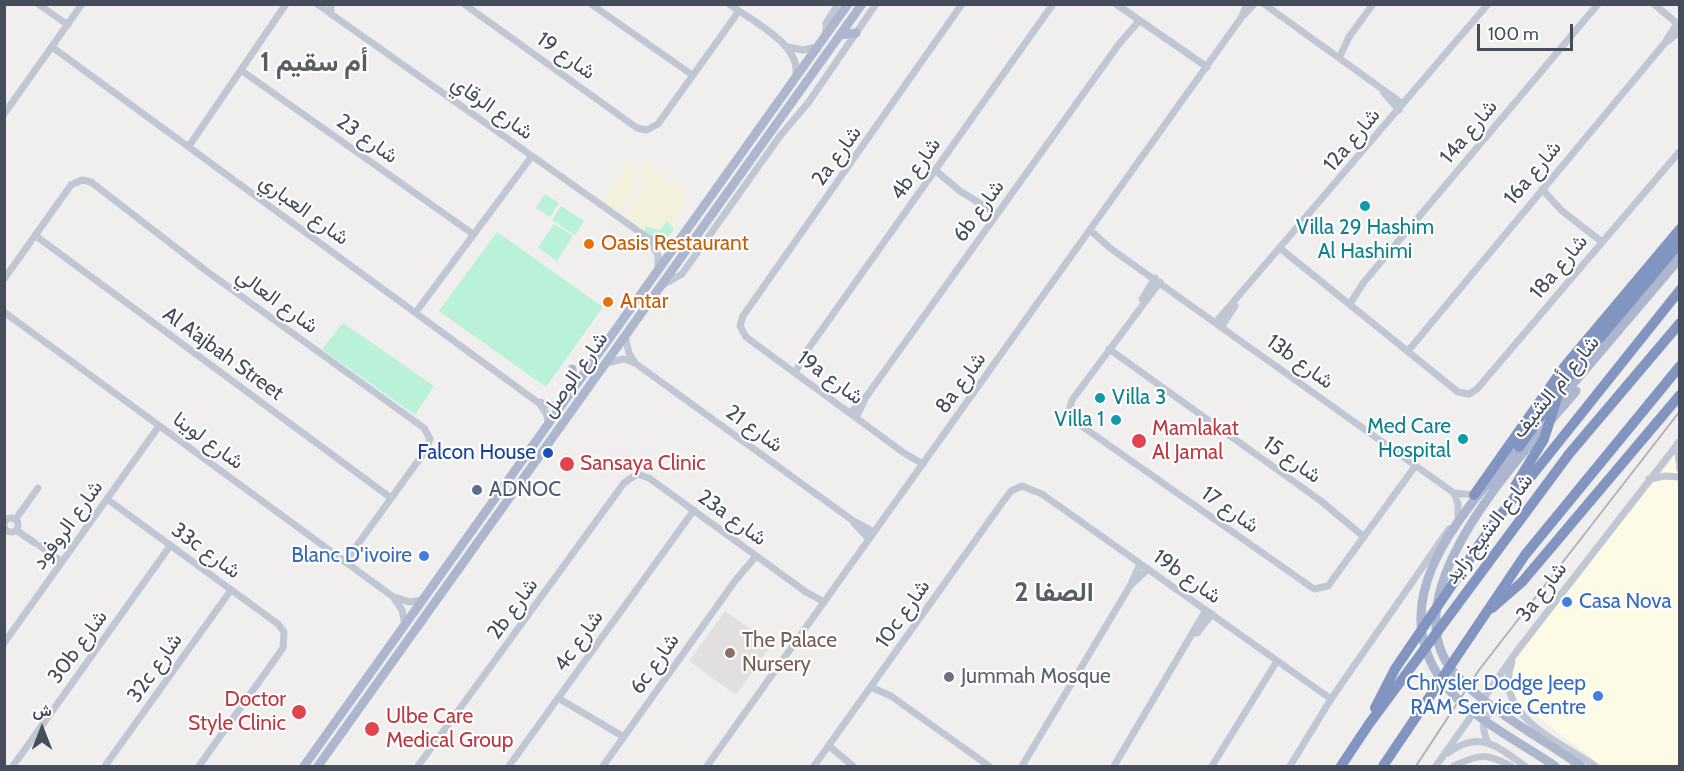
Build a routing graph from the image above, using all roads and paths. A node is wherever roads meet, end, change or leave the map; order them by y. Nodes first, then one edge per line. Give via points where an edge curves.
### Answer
1 (38, 4) edge
2 (82, 4) edge
3 (286, 4) edge
4 (291, 4) edge
5 (317, 4) edge
6 (331, 4) edge
7 (464, 4) edge
8 (591, 4) edge
9 (729, 4) edge
10 (838, 4) edge
11 (848, 4) edge
12 (862, 4) edge
13 (876, 4) edge
14 (962, 4) edge
15 (1053, 4) edge
16 (1116, 4) edge
17 (1247, 4) edge
18 (1254, 4) edge
19 (1264, 4) edge
20 (1373, 4) edge
21 (1488, 4) edge
22 (1598, 4) edge
23 (1654, 4) edge
24 (739, 11) junction
25 (331, 14) junction
26 (1241, 18) junction
27 (1136, 19) junction
28 (275, 23) junction
29 (68, 25) junction
30 (1679, 27) edge
31 (856, 33) junction
32 (826, 35) junction
33 (840, 35) junction
34 (818, 46) junction
35 (52, 47) junction
36 (788, 47) junction
37 (1336, 56) junction
38 (1205, 70) junction
39 (242, 71) junction
40 (691, 74) junction
41 (796, 77) junction
42 (1401, 107) junction
43 (4, 114) edge
44 (189, 146) junction
45 (1680, 151) edge
46 (529, 154) junction
47 (934, 172) junction
48 (1539, 192) junction
49 (995, 217) junction
50 (1680, 229) edge
51 (1088, 232) junction
52 (473, 234) junction
53 (36, 236) junction
54 (648, 238) junction
55 (680, 241) junction
56 (1680, 243) edge
57 (1600, 244) junction
58 (1283, 247) junction
59 (1680, 258) edge
60 (1680, 267) edge
61 (658, 270) junction
62 (4, 279) edge
63 (1157, 280) junction
64 (659, 287) junction
65 (1680, 290) edge
66 (1348, 300) junction
67 (4, 312) edge
68 (416, 312) junction
69 (1680, 323) edge
70 (1219, 324) junction
71 (740, 326) joint
72 (625, 336) junction
73 (1406, 349) junction
74 (1577, 351) junction
75 (806, 352) junction
76 (1107, 352) junction
77 (606, 363) junction
78 (635, 363) junction
79 (1680, 366) edge
80 (788, 368) junction
81 (572, 369) dead end
82 (795, 373) junction
83 (573, 389) junction
84 (1680, 395) edge
85 (537, 401) junction
86 (563, 404) junction
87 (853, 415) junction
88 (548, 424) junction
89 (159, 426) junction
90 (1678, 443) edge
91 (1519, 447) junction
92 (904, 453) junction
93 (923, 464) junction
94 (1416, 465) junction
95 (1680, 469) edge
96 (918, 471) junction
97 (637, 474) joint
98 (1680, 477) edge
99 (1649, 479) junction
100 (1022, 486) joint
101 (38, 488) dead end
102 (1454, 493) junction
103 (1474, 495) junction
104 (391, 498) junction
105 (107, 499) junction
106 (692, 509) junction
107 (1458, 516) junction
108 (15, 520) junction
109 (853, 521) junction
110 (5, 522) edge
111 (1494, 522) junction
112 (16, 530) junction
113 (874, 532) junction
114 (6, 533) edge
115 (1365, 535) junction
116 (869, 539) junction
117 (170, 546) junction
118 (754, 554) junction
119 (62, 562) junction
120 (345, 562) junction
121 (1140, 564) junction
122 (1148, 569) junction
123 (437, 581) junction
124 (1130, 586) junction
125 (446, 587) junction
126 (231, 590) junction
127 (392, 596) junction
128 (423, 600) junction
129 (822, 605) junction
130 (1487, 611) junction
131 (1209, 612) junction
132 (405, 625) junction
133 (416, 629) junction
134 (416, 641) dead end
135 (4, 643) edge
136 (1517, 651) junction
137 (1277, 661) junction
138 (873, 684) junction
139 (560, 695) junction
140 (1331, 699) junction
141 (1518, 711) junction
142 (1369, 724) junction
143 (622, 740) junction
144 (1488, 742) junction
145 (827, 748) junction
146 (1442, 758) junction
147 (13, 766) edge
148 (105, 766) edge
149 (199, 766) edge
150 (304, 766) edge
151 (318, 766) edge
152 (418, 766) edge
153 (509, 766) edge
154 (603, 766) edge
155 (707, 766) edge
156 (814, 766) edge
157 (854, 766) edge
158 (989, 766) edge
159 (1022, 766) edge
160 (1114, 766) edge
161 (1212, 766) edge
162 (1290, 766) edge
163 (1341, 766) edge
164 (1383, 766) edge
165 (1436, 766) edge
166 (1454, 766) edge
167 (1511, 766) edge
168 (1525, 766) edge
169 (1555, 766) edge
170 (1581, 766) edge
171 (1595, 766) edge

1 - 29 street
2 - 29 street
3 - 28 street
4 - 28 street
5 - 25 street, شارع الرقاي
6 - 25 street
7 - 40 street, شارع 19 via 637,128 650,129 658,124
8 - 40 street
9 - 24 street
10 - 32 street, شارع الوصل via 826,23
11 - 32 main road, شارع الوصل
12 - 33 main road, شارع الوصل
13 - 31 street
14 - 71 street, 2a شارع via 743,316
15 - 47 street, 4b شارع
16 - 27 street
17 - 26 street, 8a شارع
18 - 26 street, 8a شارع
19 - 37 street
20 - 37 street
21 - 42 street, 12a شارع
22 - 66 street, 14a شارع
23 - 30 street
24 - 36 street
24 - 40 street
25 - 46 street, شارع الرقاي
26 - 38 street, 8a شارع
27 - 38 street
27 - 49 street, 6b شارع
28 - 39 street
29 - 35 street
30 - 48 street, 16a شارع
31 - 33 main road
31 - 64 street via 682,274
32 - 34 main road, شارع الوصل
33 - 64 main road, شارع الوصل
34 - 36 street via 803,50
34 - 41 main road, شارع الوصل
35 - 43 street
35 - 44 street, شارع العباري
36 - 41 street via 796,61
37 - 42 street
38 - 51 street, 8a شارع
39 - 44 street
39 - 52 street, شارع 23
41 - 55 main road, شارع الوصل
42 - 58 street, 12a شارع
44 - 68 street, شارع العباري
45 - 57 street, 18a شارع
46 - 52 street
46 - 54 street, شارع الرقاي
47 - 49 street
47 - 75 street, 4b شارع
48 - 57 street
48 - 73 street, 16a شارع
49 - 87 street, 6b شارع
50 - 74 highway
51 - 63 street, 13b شارع
51 - 93 street, 8a شارع
52 - 68 street
53 - 62 street, شارع العالي
53 - 104 street, Al A’ajbah Street
53 - 104 street, شارع العالي via 71,185 82,180 91,182 205,270 419,424 428,433 429,444
54 - 55 street, شارع الرقاي via 663,243
54 - 61 street via 658,255
55 - 61 main road, شارع الوصل
56 - 91 highway via 1599,337
57 - 73 street, 18a شارع via 1477,389 1468,394 1458,392
58 - 66 street
58 - 70 street, 12a شارع
59 - 91 main road
60 - 170 main road, شارع أم الشيف via 1525,452 1466,532 1446,572 1436,606 1438,640 1456,674 1492,705
61 - 83 main road, شارع الوصل
63 - 70 street, 13b شارع
63 - 76 street
64 - 72 main road, شارع الوصل
65 - 111 highway
66 - 73 street
67 - 89 street, شارع لوينا
68 - 85 street, شارع العباري
69 - 142 highway, شارع الشيخ زايد via 1569,454
70 - 94 street, 13b شارع
71 - 80 street, 19a شارع via 746,337
72 - 77 main road, شارع الوصل
72 - 78 street
74 - 103 highway
74 - 111 highway via 1544,440
75 - 80 street, 4b شارع
75 - 82 street, 4b شارع
76 - 115 street, شارع 15
76 - 115 street, شارع 17 via 1072,400 1069,411 1073,420 1310,588 1328,586
77 - 78 street via 624,359
77 - 125 main road, شارع الوصل
78 - 109 street, شارع 21
79 - 130 highway via 1570,498
80 - 82 street, 19a شارع
81 - 83 main road
82 - 87 street, 19a شارع
83 - 86 main road, شارع الوصل
84 - 130 highway via 1522,582
85 - 86 street, شارع العباري
85 - 88 street, شارع العباري via 546,411
86 - 88 main road, شارع الوصل
87 - 92 street, 19a شارع
88 - 123 main road, شارع الوصل
89 - 105 street, شارع الروفود
89 - 120 street, شارع لوينا
90 - 95 street
90 - 99 street, 3a شارع
91 - 169 main road via 1475,499 1431,565 1423,587 1421,625 1431,662 1452,693
92 - 93 street, 19a شارع
92 - 96 street, 19a شارع
93 - 96 street, 8a شارع
94 - 102 street, 13b شارع
94 - 115 street
96 - 113 street, 8a شارع
97 - 106 street, 23a شارع via 649,478
97 - 152 street, 2b شارع via 624,483
98 - 99 street
99 - 136 street, 3a شارع
100 - 121 street, 19b شارع via 1037,490
100 - 138 street, 10c شارع via 1011,491
101 - 108 street
102 - 103 street
102 - 107 street
103 - 107 street, شارع الشيخ زايد
104 - 120 street, شارع العالي
105 - 117 street, 33c شارع
105 - 119 street, شارع الروفود
106 - 118 street, 23a شارع
106 - 139 street, 4c شارع
107 - 140 street, شارع الشيخ زايد
108 - 110 street
108 - 112 street
109 - 113 street, شارع 21
109 - 116 street, شارع 21
110 - 114 street
111 - 142 highway via 1395,669
112 - 114 street
112 - 119 street
113 - 116 street, 8a شارع
116 - 129 street, 8a شارع
117 - 126 street, 33c شارع
117 - 147 street, 30b شارع
118 - 129 street, 23a شارع
118 - 143 street, 6c شارع
119 - 135 street, شارع الروفود
120 - 127 street, شارع لوينا
121 - 122 street, 19b شارع
121 - 124 street
122 - 124 street
122 - 131 street, 19b شارع
123 - 125 main road via 439,587
123 - 128 main road, شارع الوصل
124 - 159 street
125 - 133 main road, شارع الوصل
126 - 148 street, 32c شارع
126 - 149 street, 33c شارع via 284,632 283,648
127 - 128 street, شارع لوينا via 409,602
127 - 132 street, شارع لوينا via 402,610
128 - 132 main road, شارع الوصل
129 - 155 street, 8a شارع
130 - 164 highway
131 - 137 street, 19b شارع
131 - 160 street
132 - 150 main road, شارع الوصل
133 - 134 main road
133 - 151 main road, شارع الوصل
136 - 141 street via 1507,681 1509,696
136 - 146 street, 3a شارع
137 - 140 street, 19b شارع
137 - 161 street
138 - 145 street, 10c شارع
138 - 158 street
139 - 143 street
139 - 153 street, 4c شارع
140 - 162 street, شارع الشيخ زايد
141 - 144 street via 1498,709 1488,716 1483,727
141 - 171 street
142 - 163 highway, شارع الشيخ زايد
143 - 154 street, 6c شارع
144 - 146 street via 1464,743
144 - 168 street
145 - 156 street, 10c شارع
145 - 157 street
146 - 165 street, 3a شارع
166 - 167 street via 1484,756

